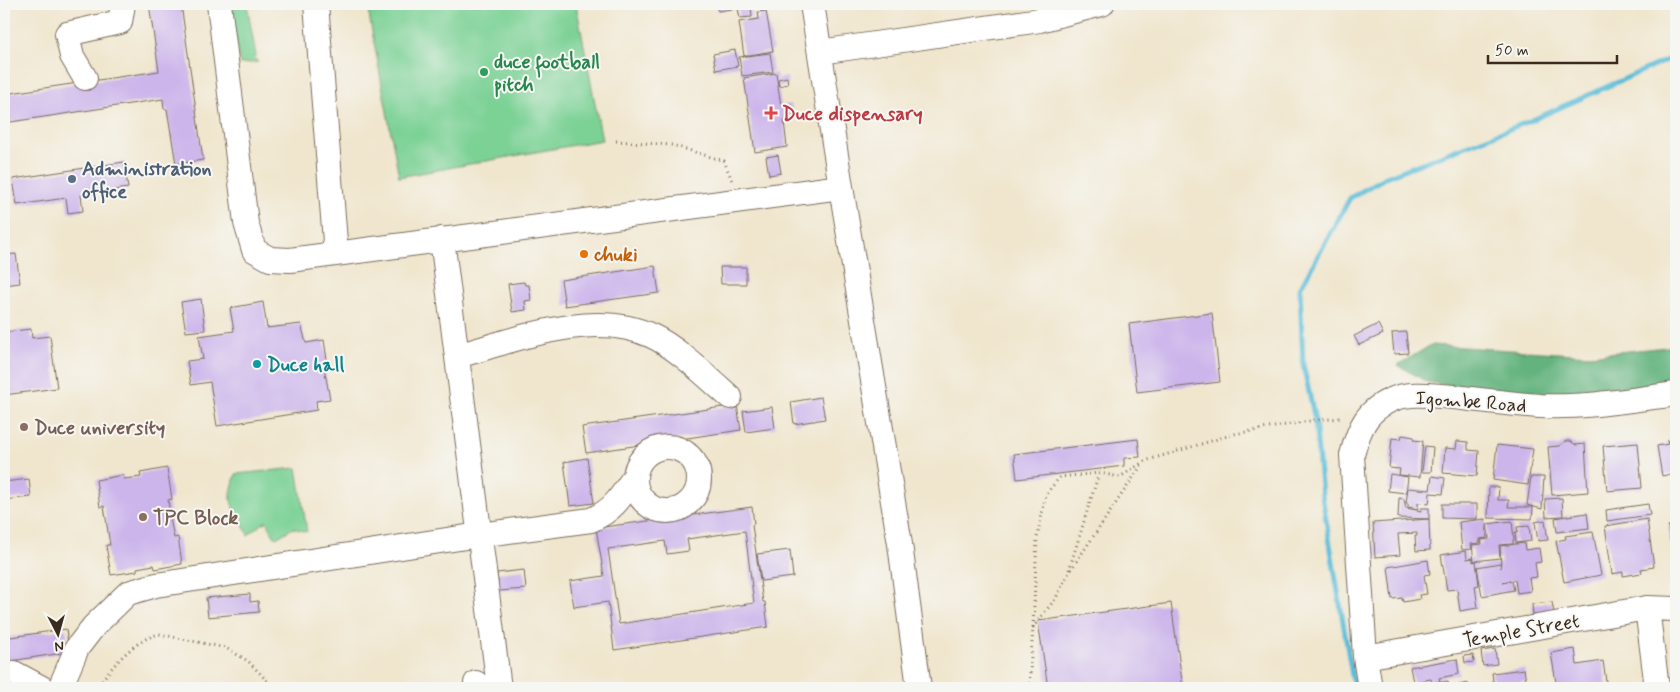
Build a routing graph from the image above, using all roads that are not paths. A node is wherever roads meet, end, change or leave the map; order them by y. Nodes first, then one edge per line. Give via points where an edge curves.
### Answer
1 (123, 4) edge
2 (219, 4) edge
3 (316, 4) edge
4 (812, 4) edge
5 (1102, 4) edge
6 (820, 52) junction
7 (85, 78) dead end
8 (841, 187) junction
9 (442, 239) junction
10 (336, 254) junction
11 (457, 356) junction
12 (1676, 394) edge
13 (730, 397) dead end
14 (634, 477) dead end
15 (480, 535) junction
16 (1647, 608) junction
17 (1676, 609) edge
18 (1365, 656) junction
19 (14, 673) dead end
20 (42, 688) edge
21 (60, 688) edge
22 (499, 688) edge
23 (919, 688) edge
24 (1370, 688) edge
25 (1657, 688) edge

1 - 7 street via 120,22 67,34 72,56
2 - 10 street via 246,223 254,250 270,259 290,260
3 - 10 street
4 - 6 street
5 - 6 street via 1040,20
6 - 8 street
8 - 9 street
8 - 23 street via 900,544
9 - 10 street
9 - 11 street
11 - 13 street via 543,332 594,324 630,328 654,337 688,360
11 - 15 street
12 - 18 street, Igombe Road via 1588,405 1540,406 1428,395 1398,397 1381,405 1358,430 1352,455
14 - 15 street via 617,503 603,515 590,520
15 - 21 street via 138,589 121,599 85,635
15 - 22 street
16 - 17 street, Temple Street
16 - 18 street, Temple Street
16 - 25 street
18 - 24 street, Igombe Road
19 - 20 street

